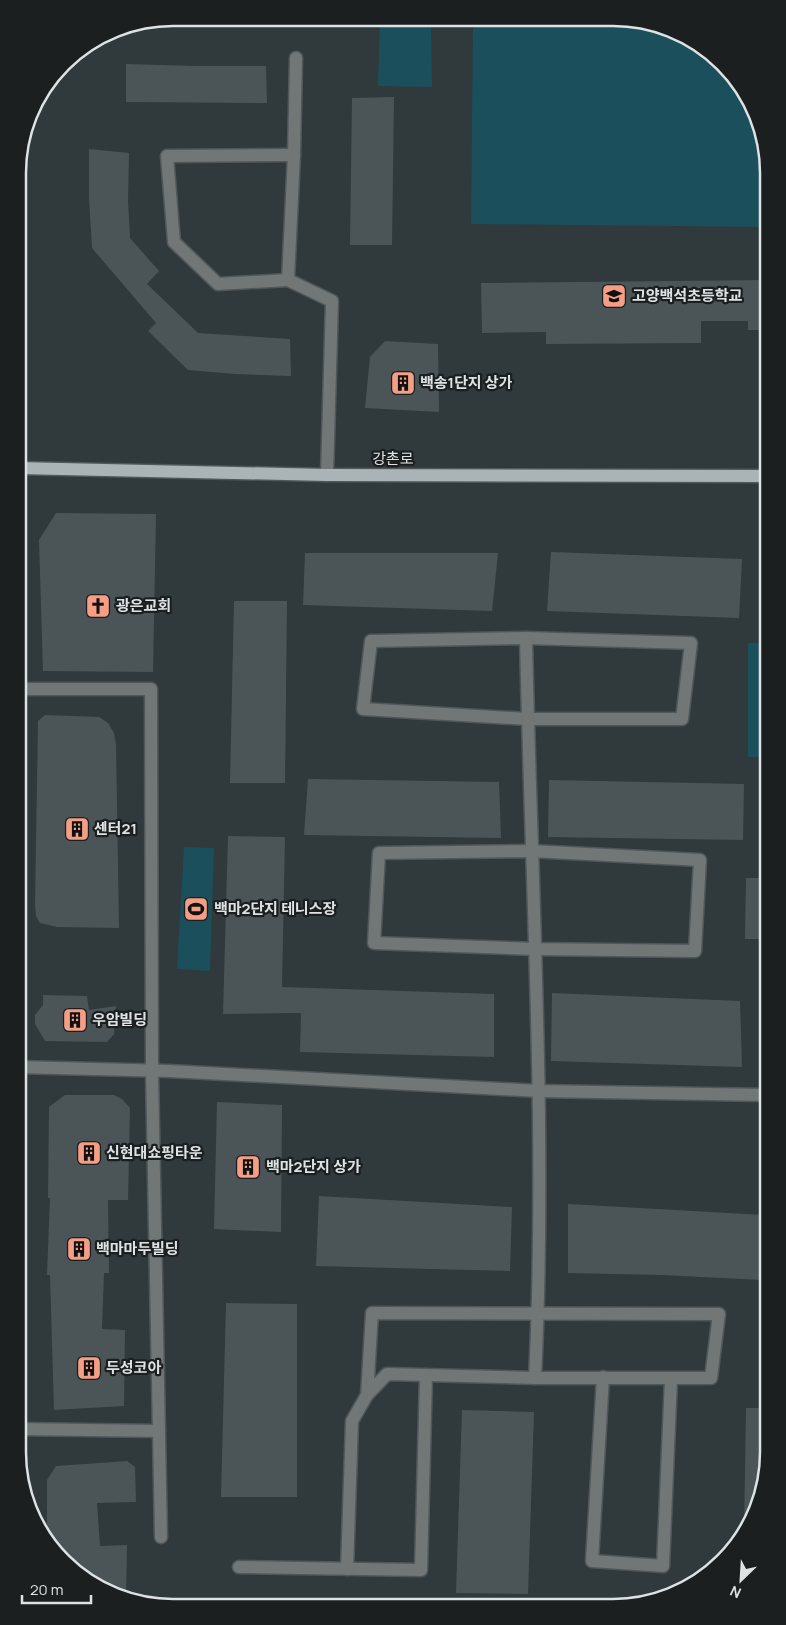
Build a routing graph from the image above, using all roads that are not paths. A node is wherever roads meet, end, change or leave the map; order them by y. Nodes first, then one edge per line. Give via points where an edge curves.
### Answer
1 (296, 58) dead end
2 (294, 155) junction
3 (288, 280) junction
4 (27, 468) edge
5 (326, 475) junction
6 (760, 476) edge
7 (526, 638) junction
8 (27, 689) edge
9 (528, 719) junction
10 (531, 851) junction
11 (534, 949) junction
12 (26, 1067) edge
13 (152, 1072) junction
14 (539, 1091) junction
15 (759, 1095) edge
16 (538, 1313) junction
17 (426, 1375) junction
18 (603, 1377) junction
19 (535, 1378) junction
20 (671, 1379) junction
21 (367, 1395) junction
22 (26, 1429) edge
23 (158, 1430) junction
24 (161, 1537) dead end
25 (239, 1568) dead end
26 (347, 1569) junction

1 - 2 street
2 - 3 street
2 - 3 street via 167,156 174,242 218,284
3 - 5 street via 332,300
4 - 5 main road, 강촌로
5 - 6 main road, 강촌로
7 - 9 street
7 - 9 street via 371,641 363,710
7 - 9 street via 691,643 682,719
8 - 13 street via 151,688
9 - 10 street
10 - 11 street
10 - 11 street via 378,853 374,942
10 - 11 street via 700,860 695,951
11 - 14 street
12 - 13 street
13 - 14 street
13 - 23 street
14 - 15 street
14 - 16 street
16 - 19 street
16 - 20 street via 719,1314 712,1378
16 - 21 street via 372,1313
17 - 19 street
17 - 21 street via 387,1374
17 - 26 street via 421,1570
18 - 19 street
18 - 20 street
18 - 20 street via 592,1561 663,1566
21 - 26 street via 352,1421
22 - 23 street
23 - 24 street
25 - 26 street

